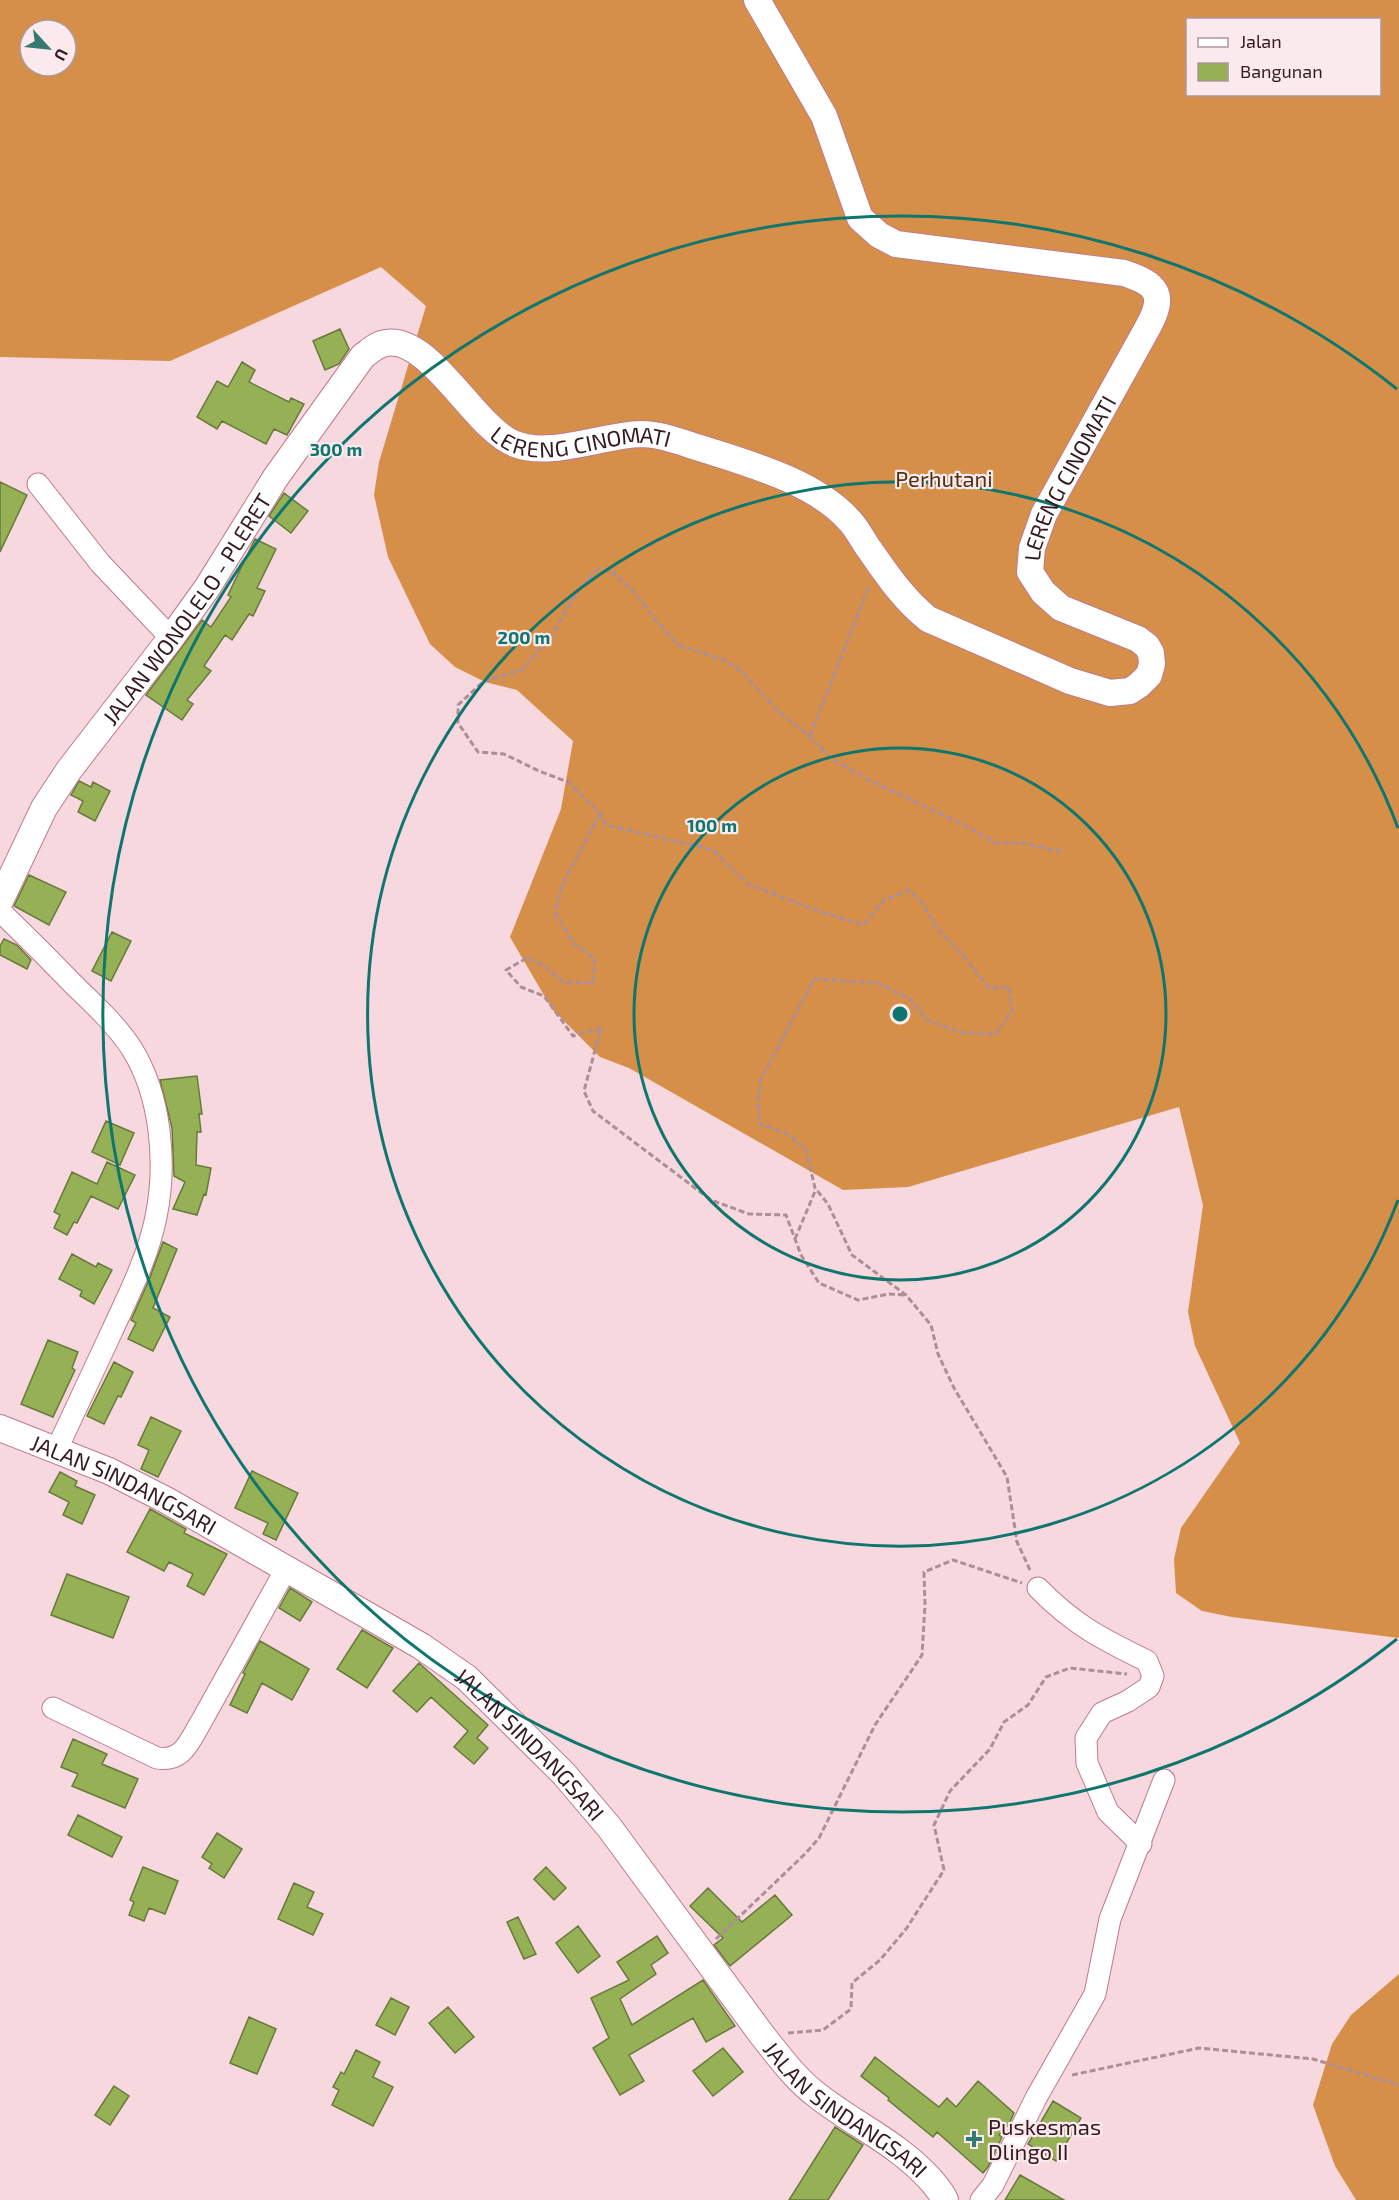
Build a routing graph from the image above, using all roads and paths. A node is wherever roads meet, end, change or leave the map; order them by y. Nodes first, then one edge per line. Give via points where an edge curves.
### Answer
1 (757, 0) edge
2 (398, 342) joint
3 (38, 484) dead end
4 (878, 562) junction
5 (171, 638) junction
6 (809, 736) junction
7 (600, 813) junction
8 (1062, 852) dead end
9 (0, 901) edge
10 (0, 911) edge
11 (816, 1189) junction
12 (795, 1239) junction
13 (906, 1295) junction
14 (0, 1428) edge
15 (56, 1450) junction
16 (286, 1569) junction
17 (1038, 1588) junction
18 (1153, 1676) junction
19 (53, 1708) dead end
20 (1164, 1780) dead end
21 (1141, 1844) junction
22 (701, 1952) junction
23 (762, 2035) junction
24 (1047, 2081) junction
25 (1399, 2085) edge
26 (945, 2200) edge
27 (981, 2200) edge

1 - 4 main road, LERENG CINOMATI via 824,116 860,218 879,235 896,244 1124,273 1147,281 1157,295 1157,310 1044,514 1032,548 1030,572 1043,592 1061,608 1147,646 1152,664 1149,675 1139,685 1130,691 1110,693 1070,681 927,619 908,603
2 - 4 main road, LERENG CINOMATI via 420,353 512,443 529,449 547,449 642,434 668,438 770,471 825,499 849,519
2 - 5 main road, JALAN WONOLELO - PLERET via 385,343 363,356 276,477
3 - 5 street via 100,563
4 - 6 path
5 - 9 main road, JALAN WONOLELO - PLERET via 50,799
6 - 7 path via 778,711 741,671 725,660 678,645 614,573 598,569 579,589 552,635 522,670 484,681 458,705 458,723 478,752 504,754 568,782
6 - 8 path via 832,759 996,843 1024,843
7 - 11 path via 606,825 713,850 748,884 864,925 883,901 908,890 989,988 1009,987 1012,1011 996,1034 964,1033 927,1020 911,1000 878,983 814,979 760,1081 758,1105 760,1124 788,1134 806,1150
7 - 12 path via 563,883 555,912 573,943 595,959 593,983 563,982 546,966 527,958 506,970 521,987 544,996 573,1036 601,1028 584,1091 593,1112 711,1200 749,1214 786,1215
10 - 15 street via 111,1021 132,1049 153,1096 160,1133 157,1216 148,1249
11 - 12 path
11 - 13 path via 828,1204 852,1255
12 - 13 path via 819,1283 858,1300
13 - 17 path via 931,1325 938,1354 954,1388 1007,1477 1017,1542
14 - 15 main road, JALAN SINDANGSARI
15 - 16 main road, JALAN SINDANGSARI via 166,1500
16 - 19 street via 187,1746 176,1757 156,1758
16 - 22 main road, JALAN SINDANGSARI via 421,1646 467,1678 587,1800
17 - 18 street via 1060,1611 1097,1637 1147,1661
17 - 22 path via 953,1560 924,1572 922,1655 875,1725 819,1838
18 - 21 street via 1149,1687 1102,1713 1086,1738 1087,1763 1108,1812
18 - 23 path via 1070,1668 1046,1677 1028,1705 1004,1722 990,1749 950,1791 934,1825 944,1870 906,1929 880,1960 852,1983 851,2009 823,2030
20 - 21 street
21 - 24 street via 1110,1919 1095,1994
22 - 23 main road, JALAN SINDANGSARI
23 - 26 main road, JALAN SINDANGSARI via 817,2095 913,2161
24 - 25 path via 1199,2048 1313,2059
24 - 27 street via 993,2185

